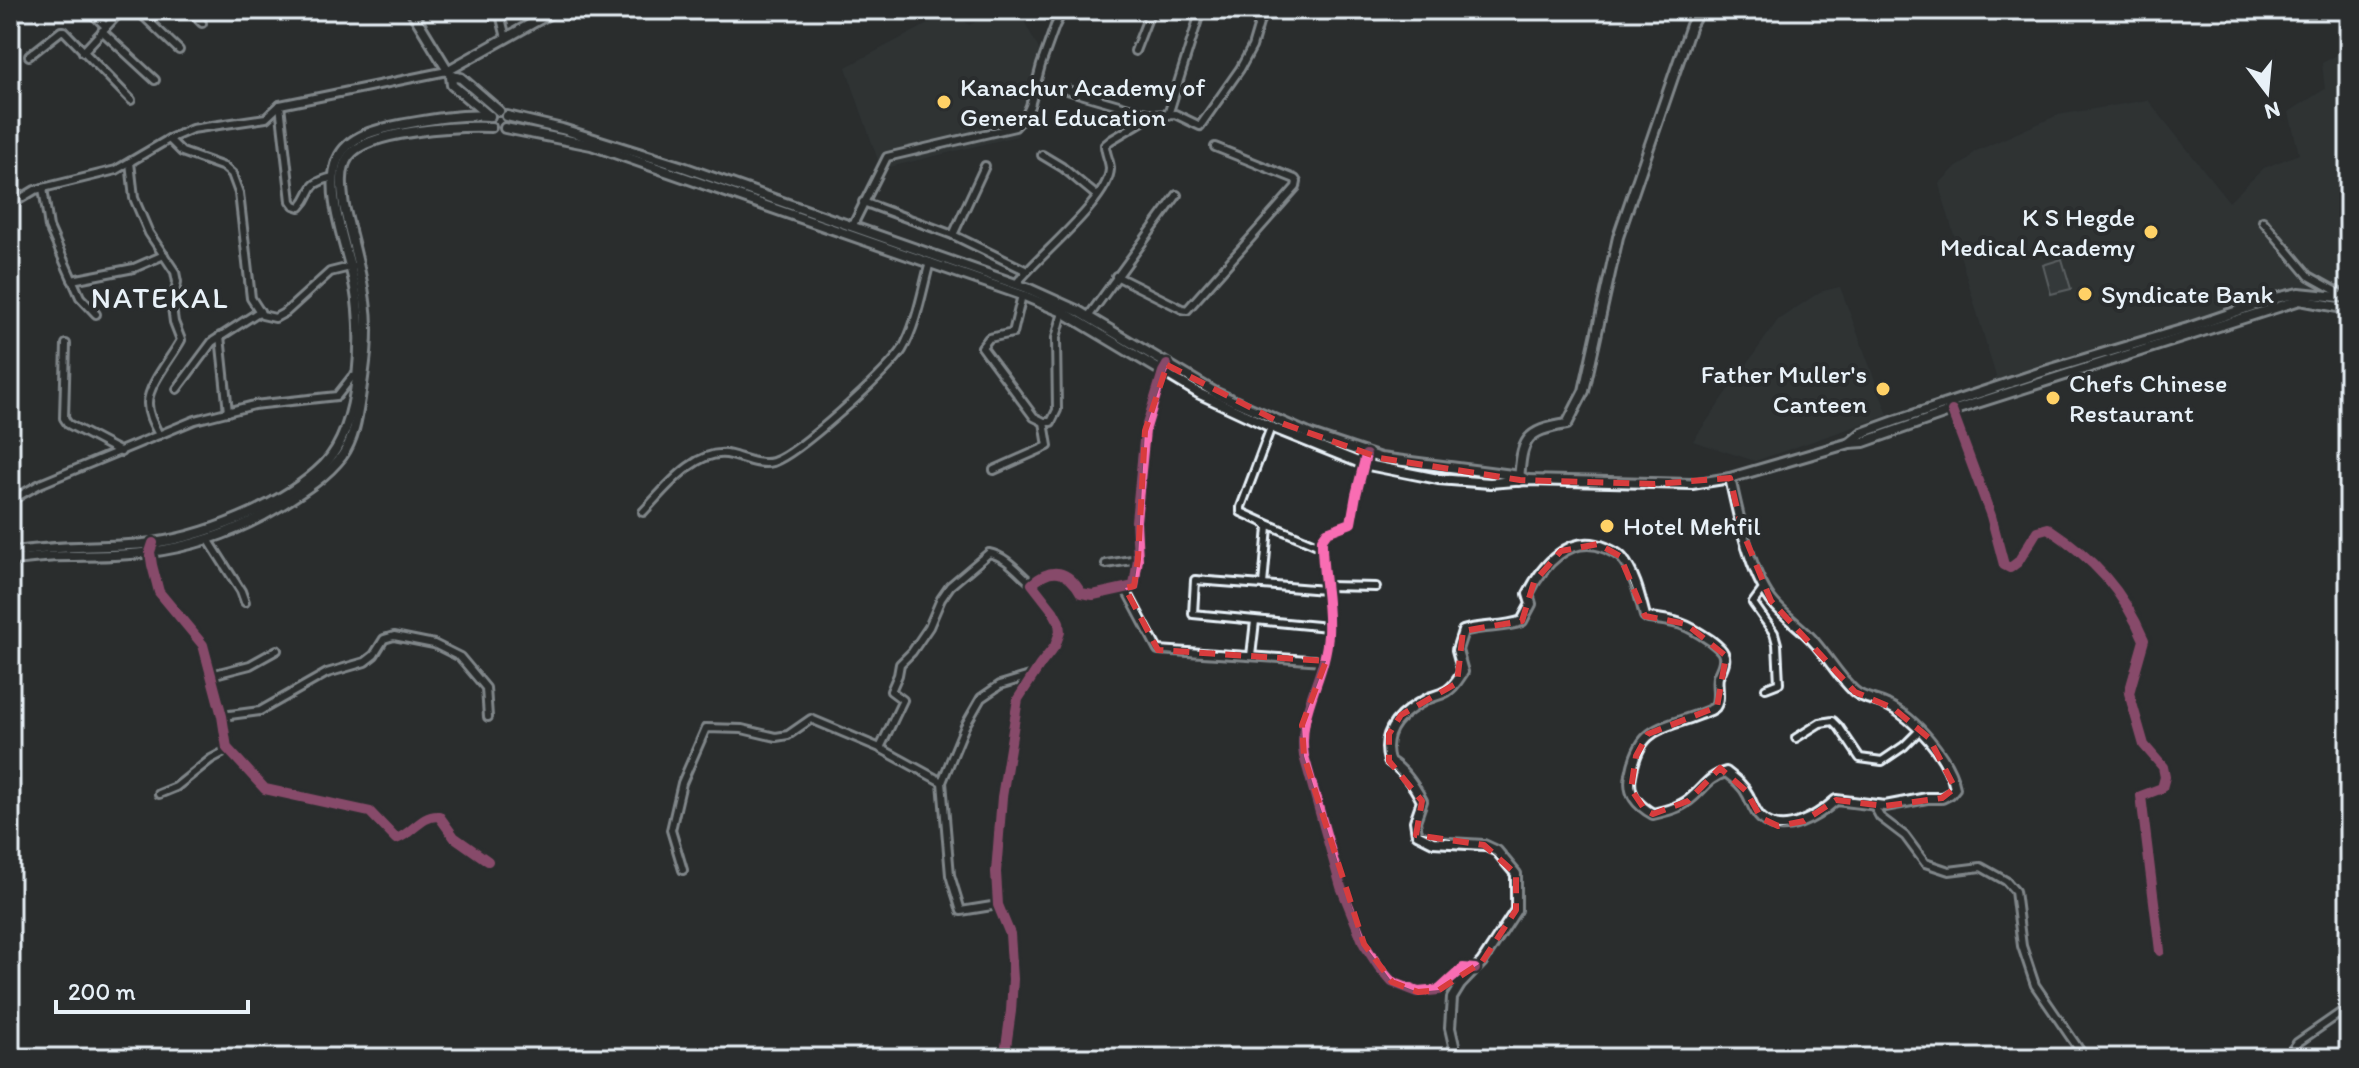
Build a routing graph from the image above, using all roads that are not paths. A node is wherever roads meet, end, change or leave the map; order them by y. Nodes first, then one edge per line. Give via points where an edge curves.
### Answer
1 (89, 10) edge
2 (122, 10) edge
3 (137, 10) edge
4 (189, 10) edge
5 (411, 10) edge
6 (499, 10) edge
7 (556, 10) edge
8 (1063, 10) edge
9 (1151, 10) edge
10 (1201, 10) edge
11 (1263, 10) edge
12 (1700, 10) edge
13 (202, 23) dead end
14 (104, 29) junction
15 (506, 38) junction
16 (179, 50) dead end
17 (1135, 51) dead end
18 (83, 52) junction
19 (29, 56) dead end
20 (449, 73) junction
21 (155, 80) dead end
22 (1067, 90) dead end
23 (467, 97) junction
24 (131, 100) dead end
25 (280, 105) junction
26 (503, 113) junction
27 (1153, 115) junction
28 (1168, 115) junction
29 (463, 116) junction
30 (490, 116) junction
31 (491, 127) junction
32 (505, 128) junction
33 (169, 139) junction
34 (1215, 147) dead end
35 (1042, 155) dead end
36 (130, 162) junction
37 (985, 166) dead end
38 (333, 177) junction
39 (43, 188) junction
40 (1177, 195) dead end
41 (1097, 196) junction
42 (863, 202) junction
43 (772, 203) junction
44 (10, 205) edge
45 (2263, 221) dead end
46 (852, 227) junction
47 (953, 235) junction
48 (871, 238) junction
49 (164, 255) junction
50 (930, 262) junction
51 (354, 266) junction
52 (1027, 271) junction
53 (1116, 276) junction
54 (72, 280) junction
55 (993, 280) junction
56 (1016, 284) junction
57 (2347, 294) edge
58 (1022, 295) junction
59 (2349, 309) edge
60 (260, 311) junction
61 (1063, 312) junction
62 (96, 314) dead end
63 (1088, 317) junction
64 (220, 336) junction
65 (66, 344) dead end
66 (2129, 350) junction
67 (1165, 368) junction
68 (360, 376) junction
69 (177, 389) dead end
70 (1952, 411) junction
71 (228, 412) junction
72 (1044, 422) junction
73 (1271, 427) junction
74 (159, 435) junction
75 (1850, 443) junction
76 (121, 452) junction
77 (1365, 459) junction
78 (994, 470) dead end
79 (1730, 478) junction
80 (1522, 479) junction
81 (10, 501) edge
82 (643, 512) dead end
83 (1265, 523) junction
84 (208, 539) junction
85 (1322, 547) junction
86 (151, 548) junction
87 (10, 553) edge
88 (1138, 559) junction
89 (10, 561) edge
90 (1106, 564) dead end
91 (1032, 584) junction
92 (1263, 585) junction
93 (1376, 587) dead end
94 (1125, 588) junction
95 (1326, 588) junction
96 (1764, 588) junction
97 (245, 602) dead end
98 (1255, 621) junction
99 (1328, 627) junction
100 (277, 650) dead end
101 (1251, 656) junction
102 (1324, 661) junction
103 (211, 675) junction
104 (1033, 675) junction
105 (1766, 688) dead end
106 (222, 716) junction
107 (488, 717) dead end
108 (1920, 730) junction
109 (1796, 738) dead end
110 (227, 748) junction
111 (880, 748) junction
112 (942, 782) junction
113 (159, 794) dead end
114 (1874, 806) junction
115 (488, 861) dead end
116 (683, 870) dead end
117 (998, 905) junction
118 (2160, 951) dead end
119 (1475, 969) junction
120 (2349, 1007) edge
121 (1007, 1058) edge
122 (1457, 1058) edge
123 (2085, 1058) edge
124 (2286, 1058) edge

1 - 14 street
2 - 14 street
3 - 16 street
4 - 13 street
5 - 20 main road
6 - 15 street
7 - 15 main road
8 - 42 street via 1020,124 887,157
9 - 17 street
10 - 28 street
11 - 28 street via 1252,47 1200,126
12 - 80 main road via 1618,237 1584,391 1567,424 1532,434 1521,455
14 - 18 street
14 - 21 street
15 - 20 main road
18 - 19 street via 61,31
18 - 24 street
20 - 23 main road via 452,85
20 - 25 street
20 - 26 main road
22 - 27 street
23 - 29 main road
23 - 30 main road
25 - 33 street via 266,118 192,129
25 - 38 street via 291,201 300,207 318,181
26 - 30 main road
26 - 32 main road
26 - 43 main road via 612,144
27 - 28 street
27 - 41 street via 1105,145 1111,167
29 - 30 main road
29 - 38 main road via 360,137 339,156
30 - 31 main road
31 - 32 main road
31 - 51 main road via 389,137 349,155 342,189
32 - 43 main road via 591,145
33 - 36 street
33 - 60 street via 182,152 232,174 239,193 251,298
34 - 53 street via 1295,179 1296,187 1190,308 1182,309
35 - 41 street
36 - 39 street
36 - 49 street via 134,198
37 - 47 street
38 - 51 main road
39 - 44 street
39 - 54 street via 49,227
40 - 53 street
41 - 52 street
42 - 46 street
42 - 47 street
43 - 46 main road
43 - 48 main road
45 - 57 street via 2309,276
46 - 48 main road
47 - 52 street
48 - 50 main road
48 - 55 main road
49 - 54 street via 134,268
49 - 74 street via 177,282 172,307 181,340 147,400
50 - 55 main road
50 - 82 street via 902,350 821,428 771,463 721,452 709,455 680,473
51 - 60 street via 330,272 275,318
51 - 68 main road
52 - 56 street
53 - 63 street
54 - 62 street
55 - 56 main road
55 - 58 main road
56 - 63 main road
57 - 66 main road via 2287,295
58 - 61 main road
58 - 72 street via 1013,333 989,338 982,347 1034,417
59 - 66 main road via 2300,300
60 - 64 street
61 - 67 main road
61 - 72 street via 1056,338 1057,410 1051,422
63 - 67 main road
64 - 69 street
64 - 71 street
65 - 76 street via 64,418
66 - 70 main road
66 - 75 main road via 2048,370 1895,421
67 - 73 main road via 1200,394
67 - 77 main road
67 - 88 street via 1145,431 1136,521
68 - 71 street via 350,379 337,396
68 - 84 main road via 355,427 334,466 272,511
68 - 86 main road via 346,430 316,472 233,521
70 - 75 main road
70 - 118 street via 2004,565 2010,568 2018,562 2037,531 2048,528 2114,585 2144,640 2129,693 2144,745 2165,777 2162,788 2141,796
71 - 74 street
72 - 78 street via 1048,446
73 - 77 main road
73 - 83 street via 1241,507 1241,512
74 - 76 street
75 - 79 main road
76 - 81 street
77 - 80 main road via 1438,479
77 - 85 street via 1351,523 1327,532
79 - 80 main road via 1692,484
79 - 96 main road
83 - 85 street
83 - 92 street via 1269,535
84 - 86 main road
84 - 97 street
85 - 95 street
86 - 87 main road via 52,547
86 - 89 main road
86 - 103 street via 159,592 203,645
88 - 90 street
88 - 94 street via 1134,586
91 - 94 street via 1054,572 1073,580 1081,593
91 - 104 street via 1053,611 1060,632
91 - 111 street via 989,553 950,586 929,627 900,664 891,691 903,700
92 - 95 street
92 - 98 street via 1195,580 1193,614
93 - 95 street
94 - 101 street via 1158,650
95 - 99 street
96 - 105 street via 1753,603 1774,633 1779,680
96 - 108 main road via 1855,692 1893,708
98 - 99 street
98 - 101 street
99 - 102 street
100 - 103 street via 250,665
101 - 102 street
102 - 119 street via 1301,740 1341,887 1364,944 1392,982 1418,992 1439,990 1463,968
103 - 106 street
104 - 112 street via 1000,685 981,698
104 - 117 street via 1018,699 1002,797
106 - 107 street via 260,711 327,673 365,662 384,639 394,636 434,644 460,657 486,688
106 - 110 street
108 - 109 street via 1882,761 1860,758 1833,721
108 - 114 main road via 1955,788 1942,798
110 - 113 street via 229,752
110 - 115 street via 265,789 370,812 396,839 424,819 439,816 454,837
111 - 112 street
111 - 116 street via 811,719 776,737 706,728 682,783 671,830
112 - 117 street via 950,875 961,911
114 - 119 main road via 1836,800 1804,821 1778,826 1761,818 1746,791 1726,772 1714,775 1671,810 1653,814 1635,802 1630,778 1648,734 1713,708 1724,654 1686,624 1645,616 1620,556 1598,544 1561,551 1534,582 1522,621 1463,631 1457,650 1463,672 1457,683 1401,715 1386,748 1389,761 1422,801 1417,834 1433,842 1484,845 1497,851 1516,874 1516,910
114 - 123 street via 1925,863 1949,871 1981,867 2015,891 2022,946 2035,985
117 - 121 street via 1010,934 1013,979
119 - 122 main road via 1452,998 1450,1028
120 - 124 street via 2297,1043

